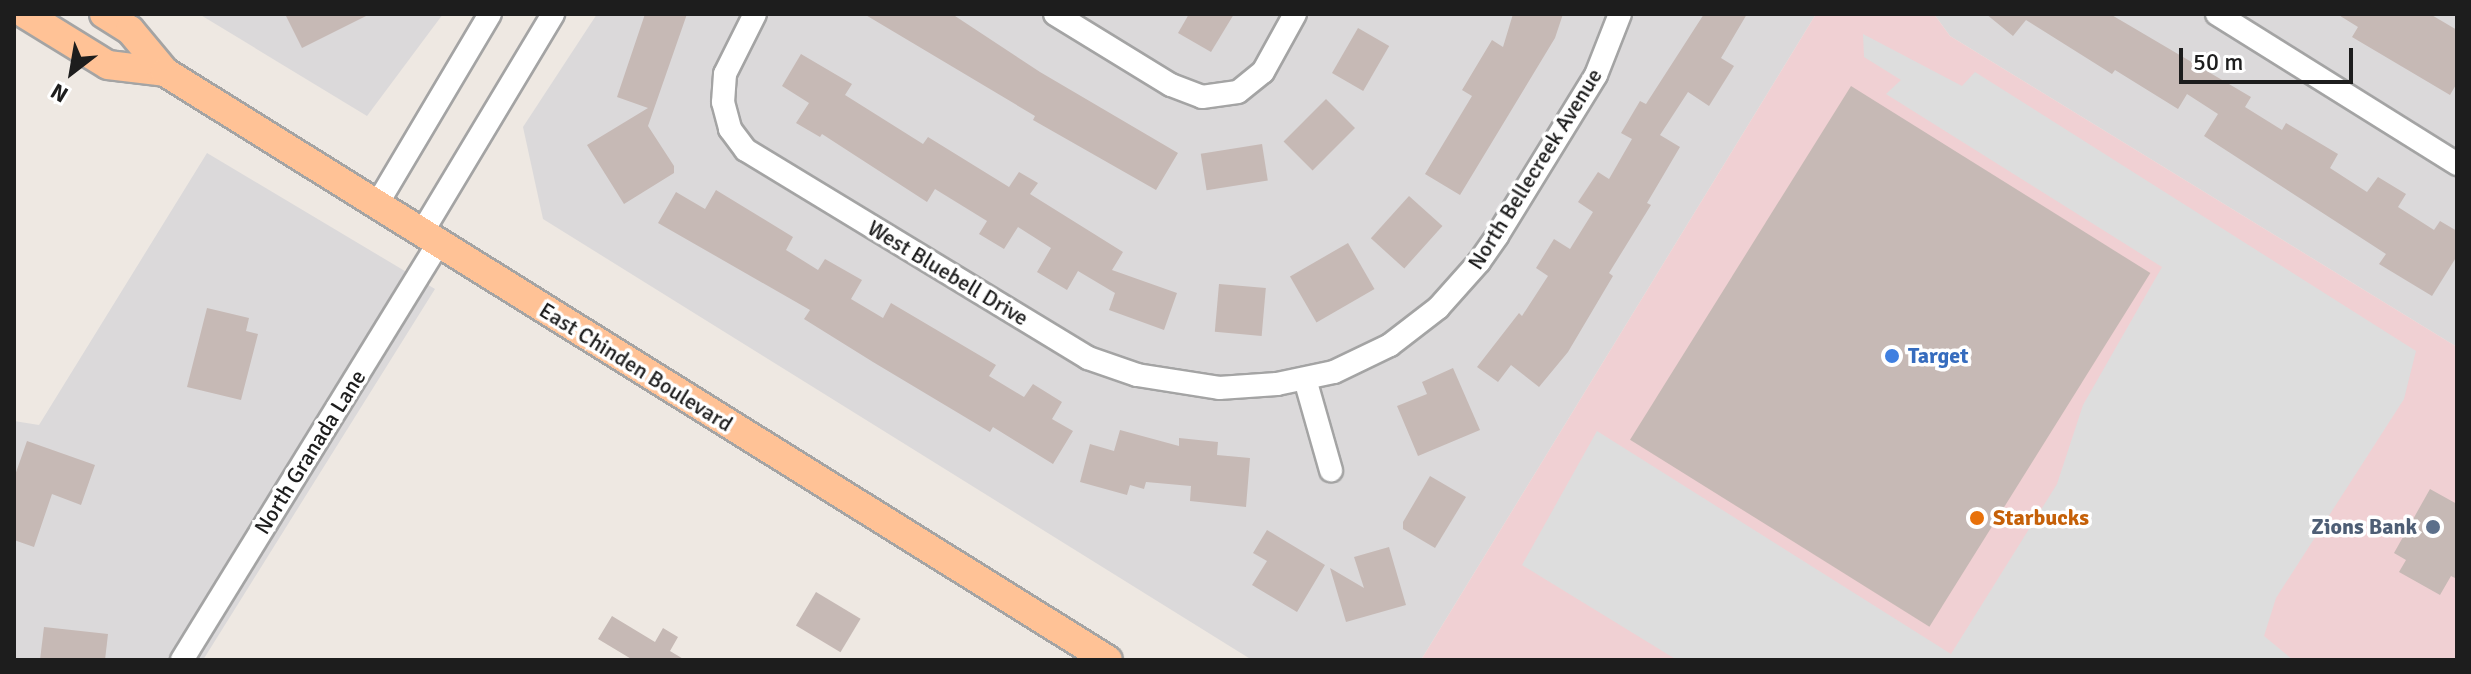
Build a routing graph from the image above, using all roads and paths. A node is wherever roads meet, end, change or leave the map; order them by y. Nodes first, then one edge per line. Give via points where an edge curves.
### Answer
1 (24, 14) edge
2 (104, 14) edge
3 (490, 14) edge
4 (553, 14) edge
5 (755, 14) edge
6 (1055, 14) edge
7 (1295, 14) edge
8 (1620, 14) edge
9 (2217, 14) edge
10 (14, 26) edge
11 (165, 72) junction
12 (2457, 164) edge
13 (376, 206) junction
14 (430, 239) junction
15 (1305, 379) junction
16 (1331, 470) dead end
17 (182, 660) edge
18 (1108, 660) edge

1 - 10 street
1 - 11 main road, East Chinden Boulevard via 108,65
2 - 11 main road, East Chinden Boulevard via 130,30
3 - 13 street
4 - 14 street, North Granada Lane
5 - 15 street, West Bluebell Drive via 725,74 723,102 730,129 746,150 1088,358 1191,386
6 - 7 street via 1171,85 1202,97 1238,92 1263,72
8 - 15 street, North Bellecreek Avenue via 1596,75 1497,236 1460,285 1390,345 1334,372
9 - 12 street
11 - 13 main road, East Chinden Boulevard
13 - 14 main road, East Chinden Boulevard
14 - 17 street, North Granada Lane
14 - 18 main road, East Chinden Boulevard
15 - 16 street

